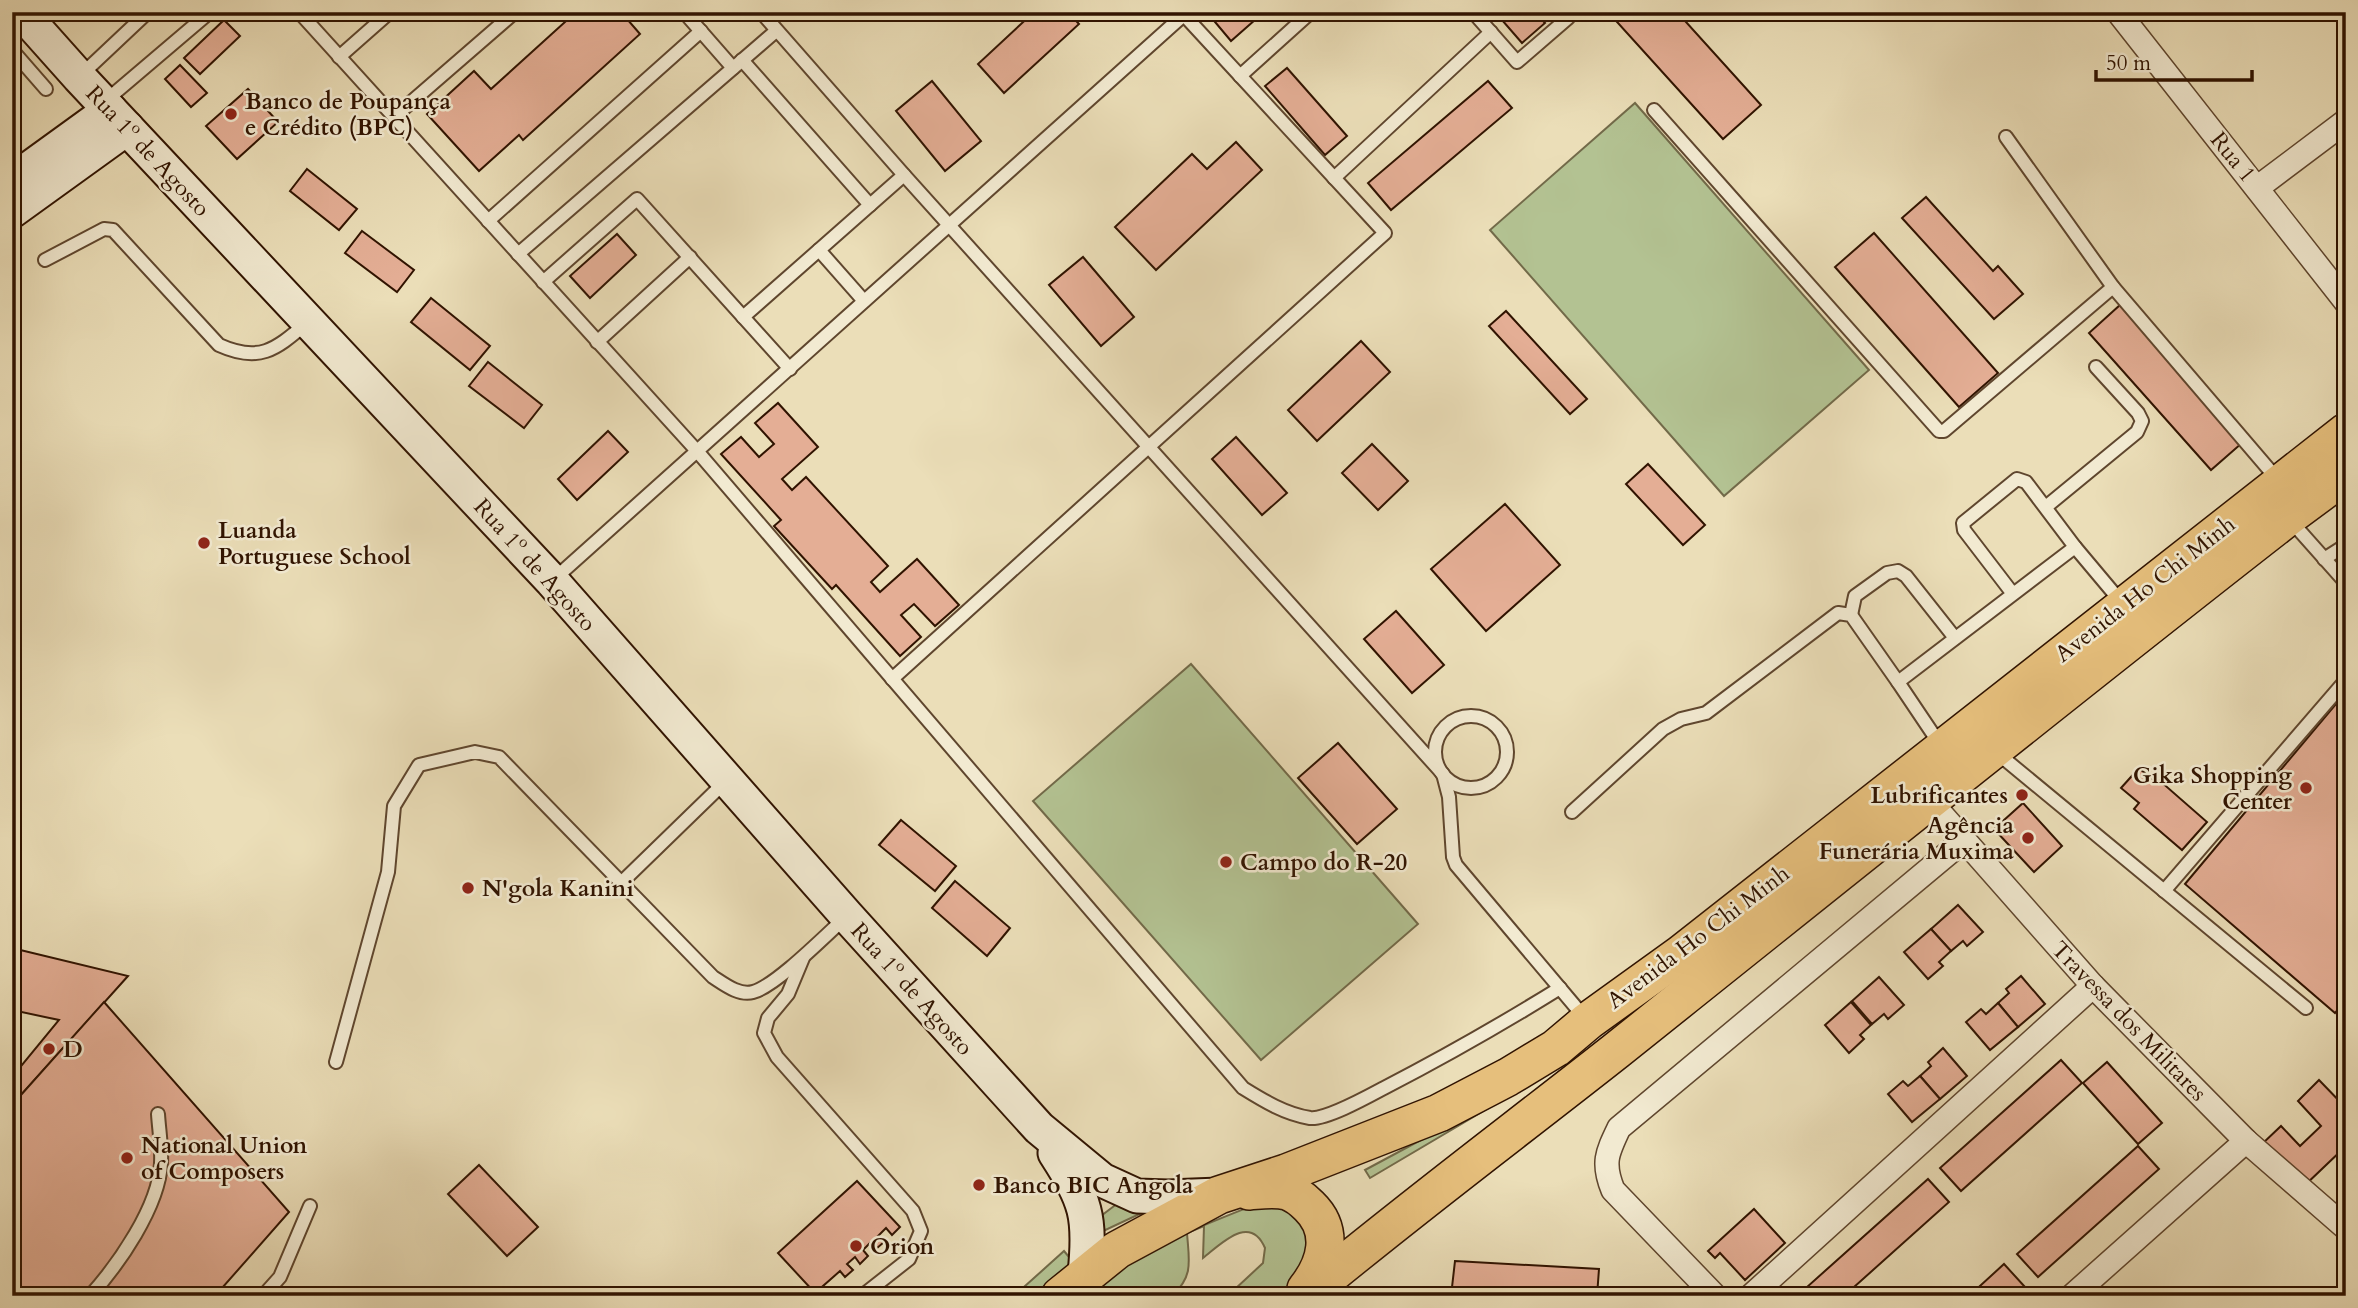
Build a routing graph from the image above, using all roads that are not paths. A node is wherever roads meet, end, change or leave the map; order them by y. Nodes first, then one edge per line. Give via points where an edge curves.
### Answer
1 (21, 12) edge
2 (148, 12) edge
3 (210, 12) edge
4 (299, 12) edge
5 (390, 12) edge
6 (515, 12) edge
7 (684, 12) edge
8 (761, 12) edge
9 (1311, 12) edge
10 (1473, 12) edge
11 (1563, 12) edge
12 (2118, 12) edge
13 (1185, 14) edge
14 (701, 31) junction
15 (776, 31) junction
16 (1491, 32) junction
17 (12, 50) edge
18 (339, 57) junction
19 (737, 64) junction
20 (1240, 76) junction
21 (79, 77) junction
22 (46, 89) dead end
23 (1654, 110) dead end
24 (113, 114) junction
25 (394, 117) junction
26 (2346, 121) edge
27 (2007, 137) dead end
28 (904, 175) junction
29 (1334, 178) junction
30 (12, 181) edge
31 (2257, 188) junction
32 (870, 205) junction
33 (12, 211) edge
34 (488, 221) junction
35 (949, 224) junction
36 (819, 250) junction
37 (518, 254) junction
38 (690, 257) junction
39 (45, 260) dead end
40 (544, 282) junction
41 (2113, 287) junction
42 (864, 301) junction
43 (2346, 302) edge
44 (743, 317) junction
45 (308, 321) junction
46 (597, 342) junction
47 (2096, 367) dead end
48 (790, 369) junction
49 (2346, 432) edge
50 (1150, 448) junction
51 (697, 451) junction
52 (2346, 474) edge
53 (2284, 500) junction
54 (2047, 506) junction
55 (2346, 545) edge
56 (2075, 547) junction
57 (2324, 559) junction
58 (552, 581) junction
59 (2346, 583) edge
60 (2014, 594) junction
61 (2124, 606) junction
62 (1851, 615) junction
63 (1955, 638) junction
64 (892, 679) junction
65 (2346, 680) edge
66 (1898, 682) junction
67 (1943, 749) junction
68 (1993, 750) junction
69 (1443, 774) junction
70 (727, 780) junction
71 (1928, 800) junction
72 (1572, 812) dead end
73 (1963, 841) junction
74 (622, 882) junction
75 (2164, 891) junction
76 (847, 916) junction
77 (804, 954) junction
78 (2093, 986) junction
79 (1560, 988) junction
80 (2306, 1008) dead end
81 (1588, 1021) junction
82 (336, 1062) dead end
83 (159, 1114) dead end
84 (1039, 1128) junction
85 (2246, 1141) junction
86 (1219, 1195) junction
87 (310, 1206) dead end
88 (2346, 1228) edge
89 (1073, 1285) edge
90 (90, 1296) edge
91 (263, 1296) edge
92 (862, 1296) edge
93 (1303, 1296) edge
94 (1715, 1296) edge
95 (1751, 1296) edge
96 (2072, 1296) edge

1 - 21 main road, Rua 1º de Agosto
2 - 21 lane
3 - 24 lane
4 - 18 lane
5 - 18 lane
6 - 25 lane
7 - 14 lane
8 - 15 lane
9 - 20 lane
10 - 16 lane
11 - 16 lane via 1568,18 1517,62
12 - 31 street, Rua 1
13 - 20 lane
13 - 35 lane
14 - 19 lane
14 - 34 lane
15 - 19 lane
15 - 28 lane
16 - 29 lane
17 - 22 lane
18 - 25 lane
19 - 32 lane
19 - 37 lane
20 - 29 lane
21 - 24 main road, Rua 1º de Agosto
23 - 41 lane via 1938,431 1944,431
24 - 30 main road
24 - 33 main road
24 - 45 main road, Rua 1º de Agosto
25 - 34 lane
26 - 31 street
27 - 41 lane
28 - 32 lane
28 - 35 lane
29 - 50 lane via 1384,233
31 - 43 street, Rua 1
32 - 36 lane
34 - 37 lane
35 - 42 lane
35 - 50 lane
36 - 42 lane
36 - 44 lane
37 - 40 lane
38 - 40 lane via 637,199
38 - 44 lane
38 - 46 lane
39 - 45 lane via 104,229 113,230 219,345 230,350 258,353 279,347
40 - 46 lane
41 - 53 lane
42 - 48 lane
44 - 48 lane
45 - 58 main road, Rua 1º de Agosto
46 - 51 lane
47 - 54 lane via 2142,421 2137,432
48 - 51 lane
49 - 53 main road, Avenida Ho Chi Minh
50 - 64 lane
50 - 69 lane
51 - 58 lane
51 - 64 lane
52 - 53 main road, Avenida Ho Chi Minh
53 - 57 lane
53 - 61 main road, Avenida Ho Chi Minh
53 - 68 main road, Avenida Ho Chi Minh
54 - 56 lane
54 - 60 lane via 2026,482 2017,479 1964,523 1964,530
55 - 57 lane
56 - 60 lane
56 - 61 lane
57 - 59 lane
58 - 70 main road, Rua 1º de Agosto
60 - 63 lane
61 - 67 main road, Avenida Ho Chi Minh
62 - 63 lane via 1855,596 1887,573 1898,571
62 - 66 lane
62 - 72 lane via 1838,613 1706,713 1663,729
63 - 66 lane
64 - 79 lane via 1222,1064 1243,1087 1273,1107 1313,1118 1350,1106 1488,1034
65 - 75 lane
66 - 67 lane
67 - 81 main road, Avenida Ho Chi Minh
68 - 71 main road, Avenida Ho Chi Minh
68 - 75 lane
69 - 69 lane via 1437,764 1436,742 1449,723 1470,716 1491,722 1500,731 1507,754 1504,766 1487,784 1463,787
69 - 79 lane via 1456,865
70 - 74 lane
70 - 76 main road, Rua 1º de Agosto
71 - 73 street, Travessa dos Militares
71 - 93 main road, Avenida Ho Chi Minh
73 - 78 street, Travessa dos Militares
73 - 94 street via 1619,1128 1605,1170 1613,1190
74 - 77 lane via 713,977 735,991 752,993
74 - 82 lane via 499,757 475,752 419,765 394,806 388,872
75 - 80 lane
76 - 77 lane
76 - 84 main road, Rua 1º de Agosto
77 - 92 lane via 764,1033 778,1057 913,1211 921,1231 908,1259
78 - 85 street, Travessa dos Militares
78 - 95 street
79 - 81 lane
81 - 86 main road, Avenida Ho Chi Minh via 1544,1055 1439,1113
83 - 90 lane via 161,1165 152,1202
84 - 86 main road via 1102,1180 1137,1196
84 - 89 main road via 1084,1204 1088,1245
85 - 88 street, Travessa dos Militares
85 - 96 street
86 - 89 main road, Avenida Ho Chi Minh via 1117,1250
86 - 93 main road via 1271,1189 1289,1192 1316,1214 1323,1224 1325,1257
87 - 91 lane via 280,1277

